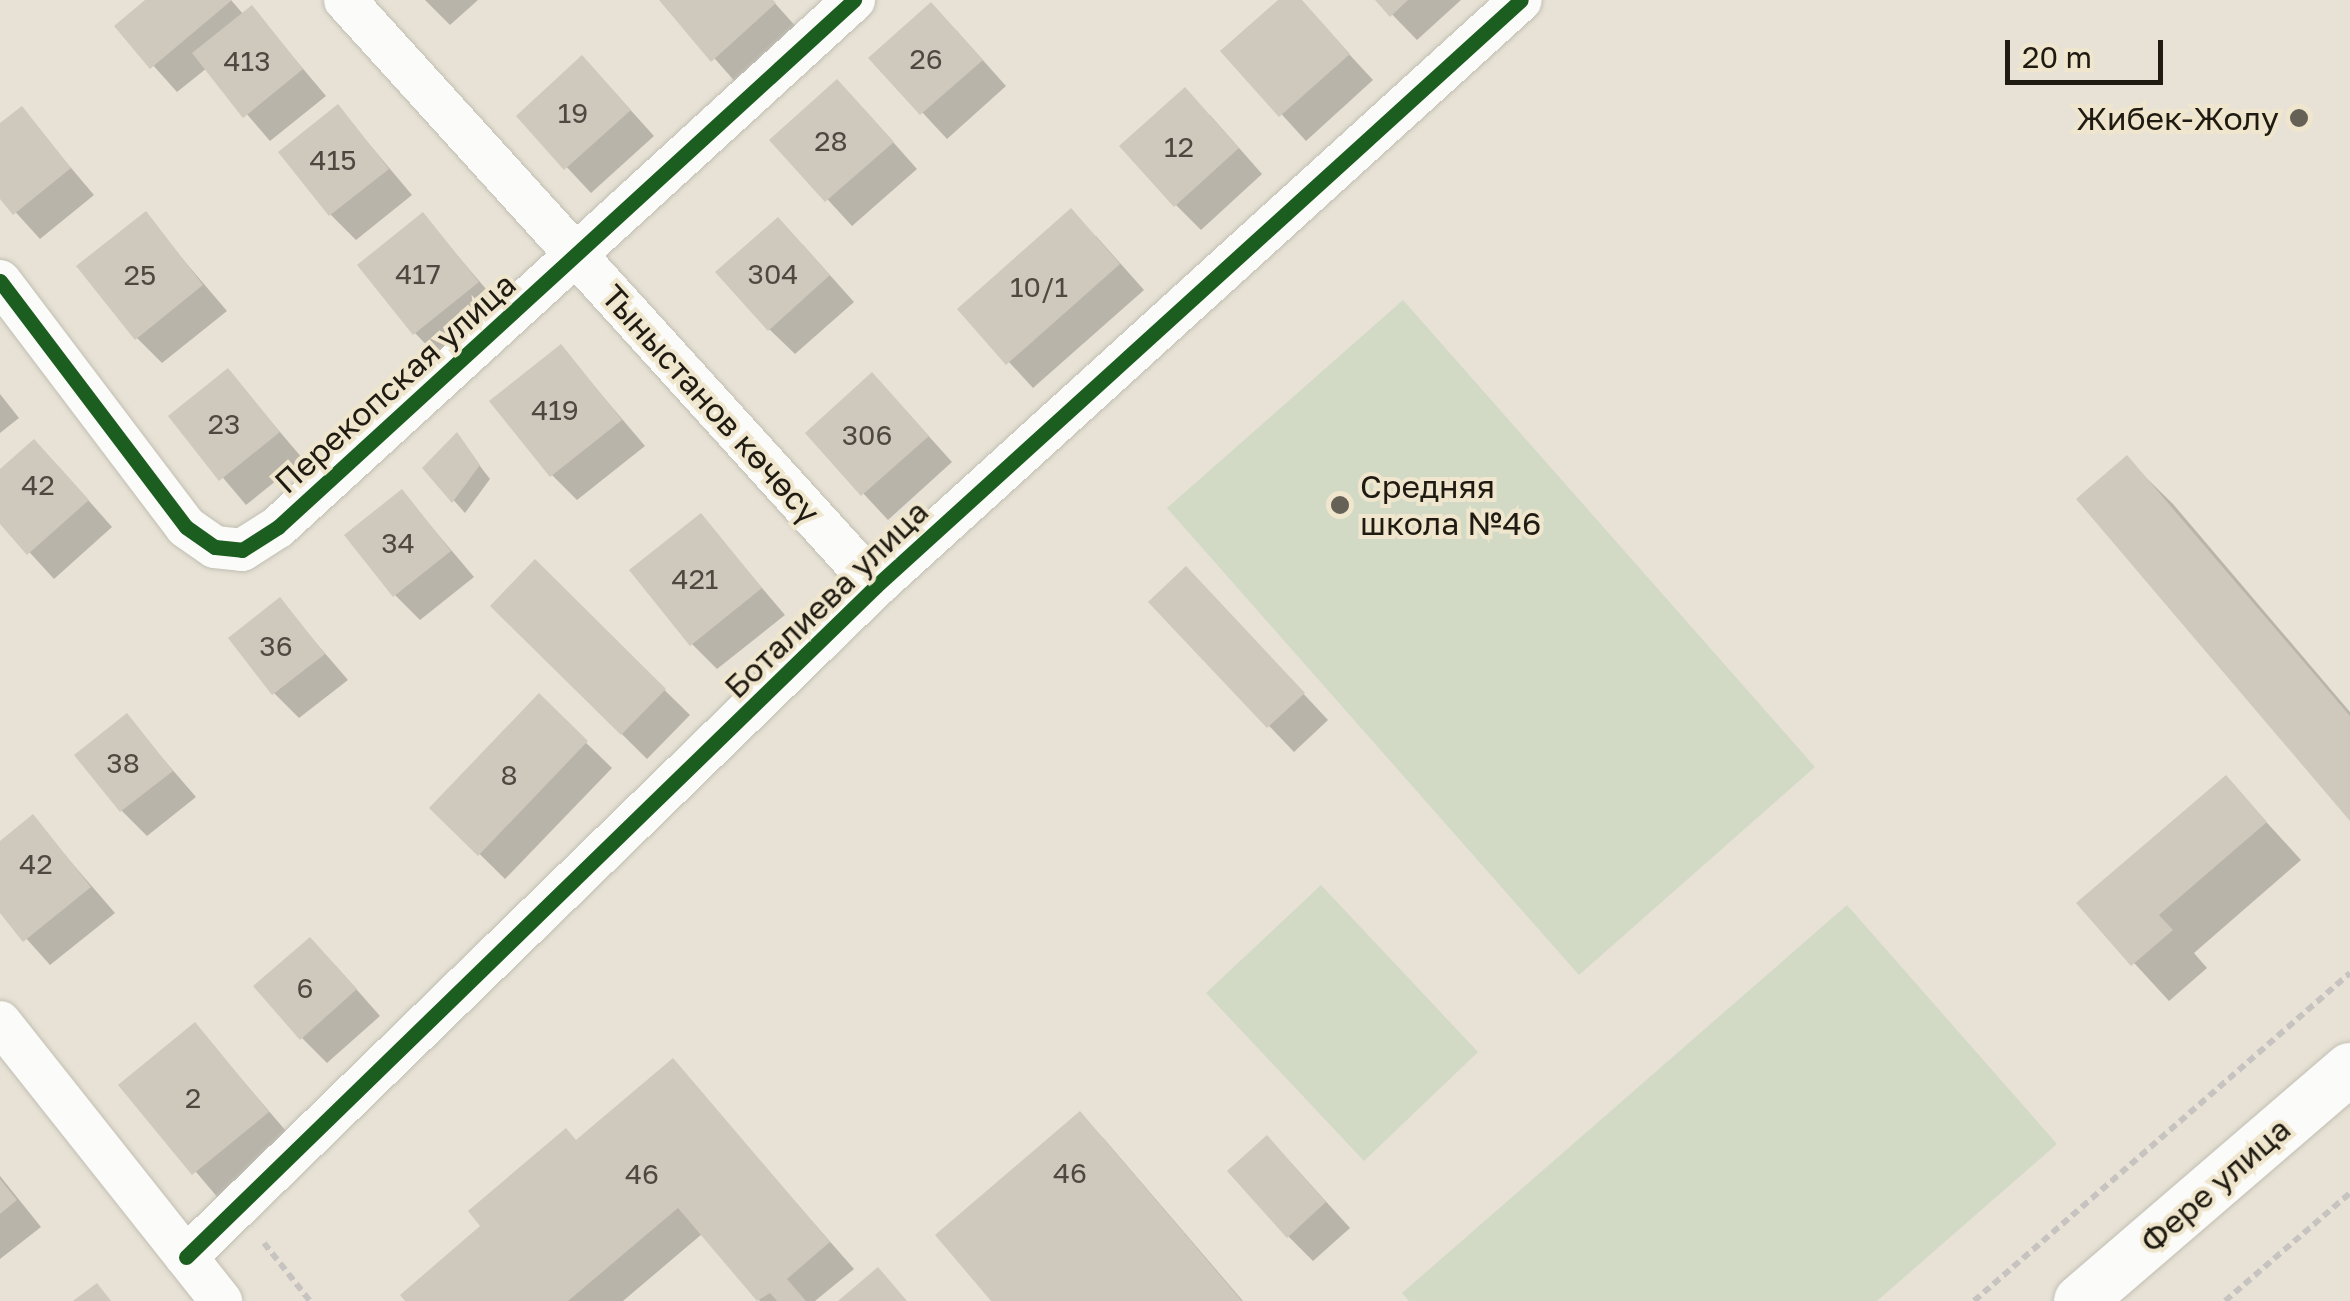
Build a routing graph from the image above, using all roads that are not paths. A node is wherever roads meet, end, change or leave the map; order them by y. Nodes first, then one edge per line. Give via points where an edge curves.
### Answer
1 (345, 0) edge
2 (854, 0) edge
3 (1521, 0) edge
4 (576, 254) junction
5 (0, 281) edge
6 (876, 586) junction
7 (0, 1022) edge
8 (2350, 1068) edge
9 (186, 1257) junction
10 (221, 1301) edge
11 (2080, 1301) edge

1 - 4 street, Тыныстанов көчөсү
2 - 4 street, Перекопская улица
3 - 6 street, Боталиева улица
4 - 5 street, Перекопская улица via 278,527 242,550 215,547 186,526
4 - 6 street, Тыныстанов көчөсү
6 - 9 street, Боталиева улица
7 - 9 street
8 - 11 street, Фере улица
9 - 10 street

